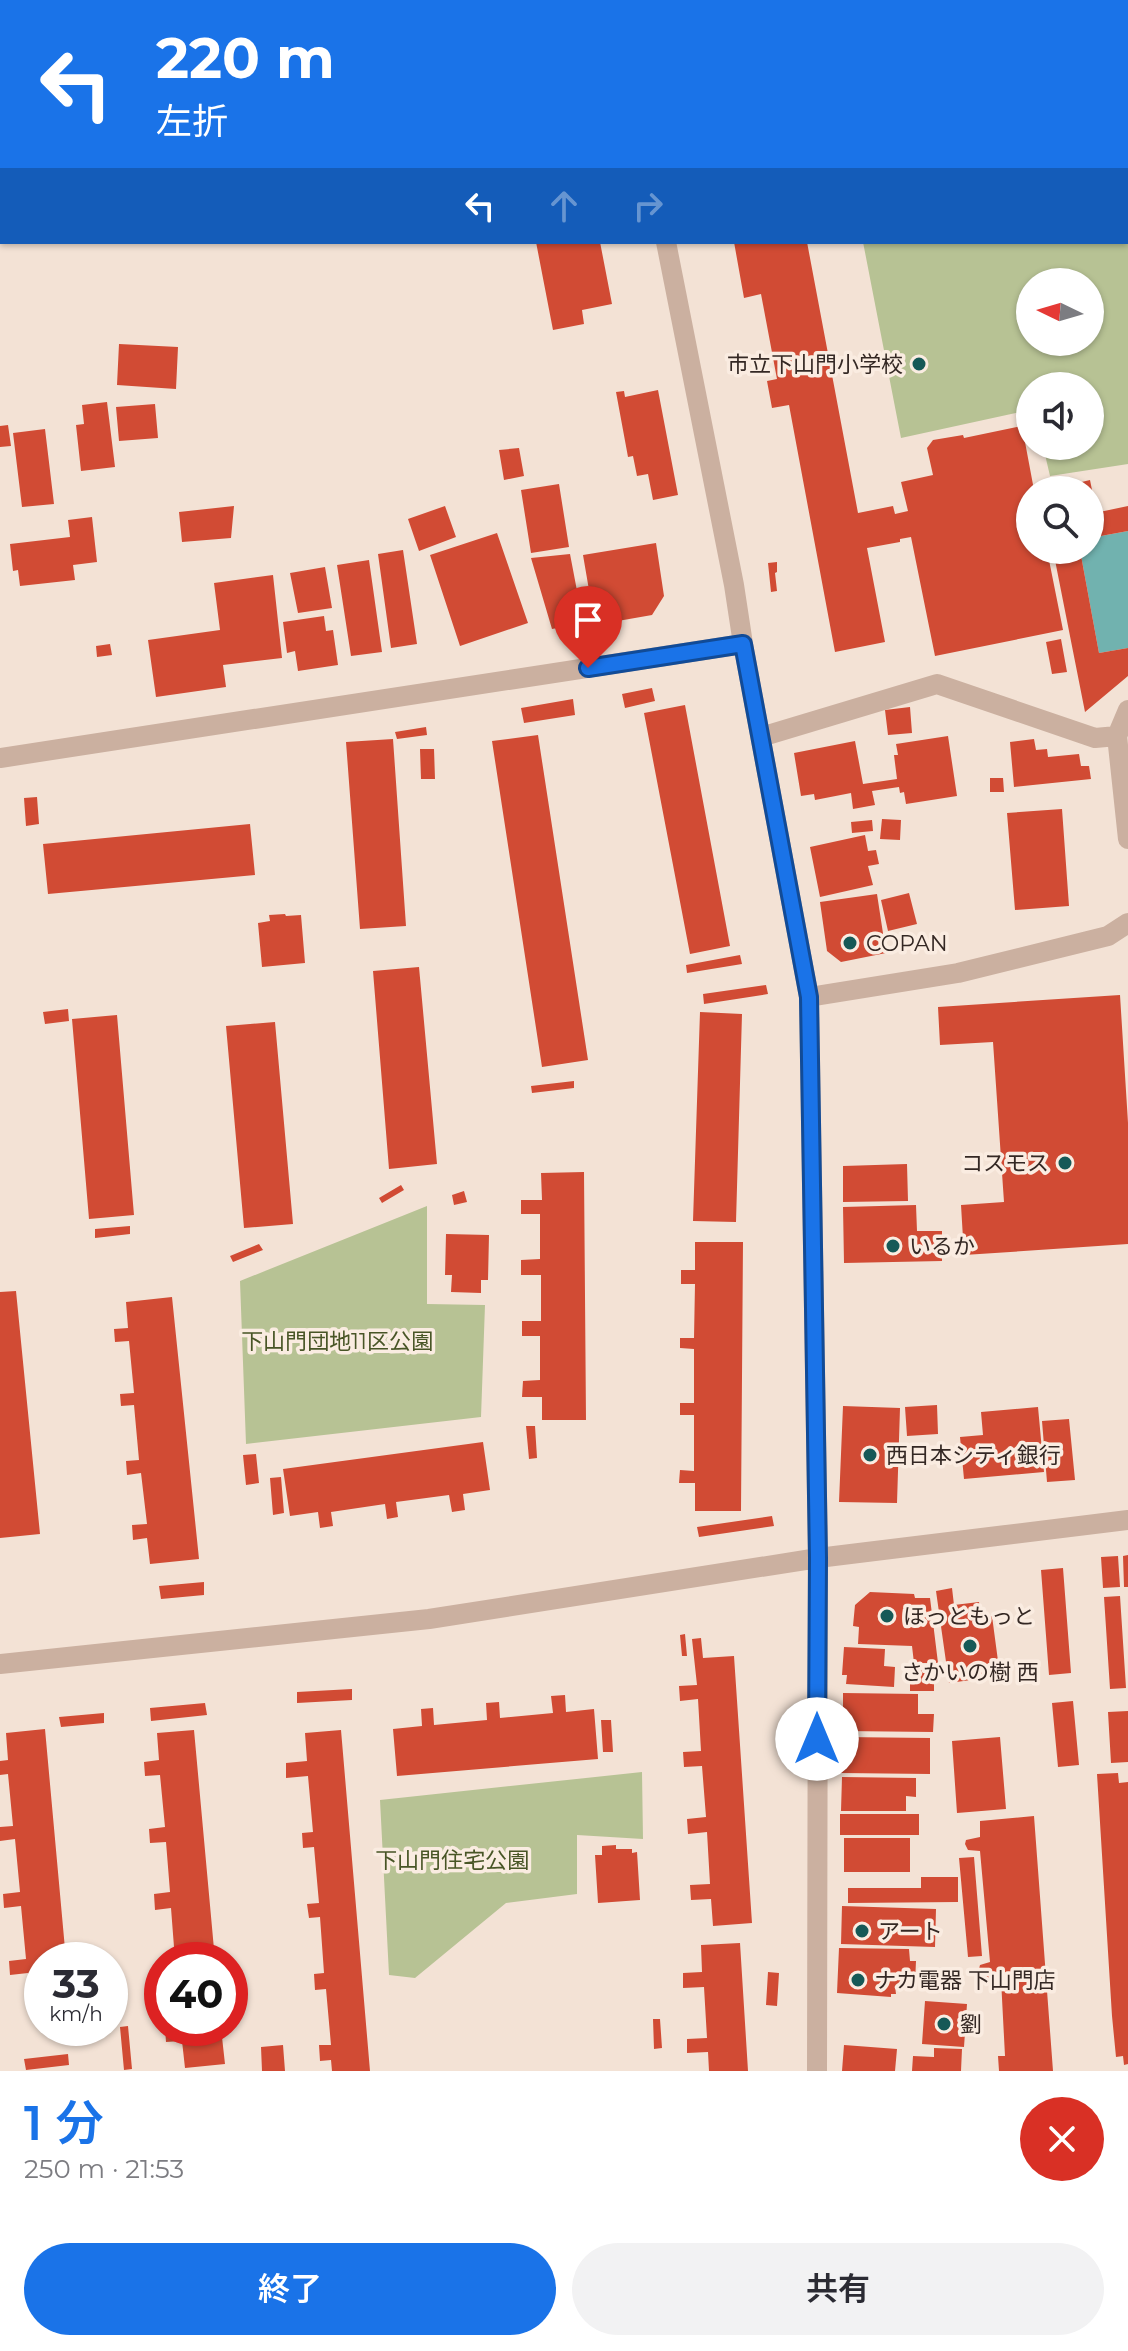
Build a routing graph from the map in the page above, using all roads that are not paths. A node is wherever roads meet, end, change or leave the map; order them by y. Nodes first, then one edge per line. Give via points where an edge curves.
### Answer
1 (666, 244) edge
2 (743, 644) junction
3 (1128, 710) edge
4 (1117, 736) junction
5 (761, 737) junction
6 (0, 758) edge
7 (1128, 839) edge
8 (1128, 923) edge
9 (809, 997) junction
10 (1128, 1520) edge
11 (818, 1558) junction
12 (0, 1664) edge
13 (817, 2071) edge

1 - 2 street
2 - 5 street
2 - 6 street
3 - 4 street
4 - 5 street via 1095,738 937,684
4 - 7 street
5 - 9 street
8 - 9 street via 1108,936 958,973
9 - 11 street
10 - 11 street
11 - 12 street via 429,1619
11 - 13 street

